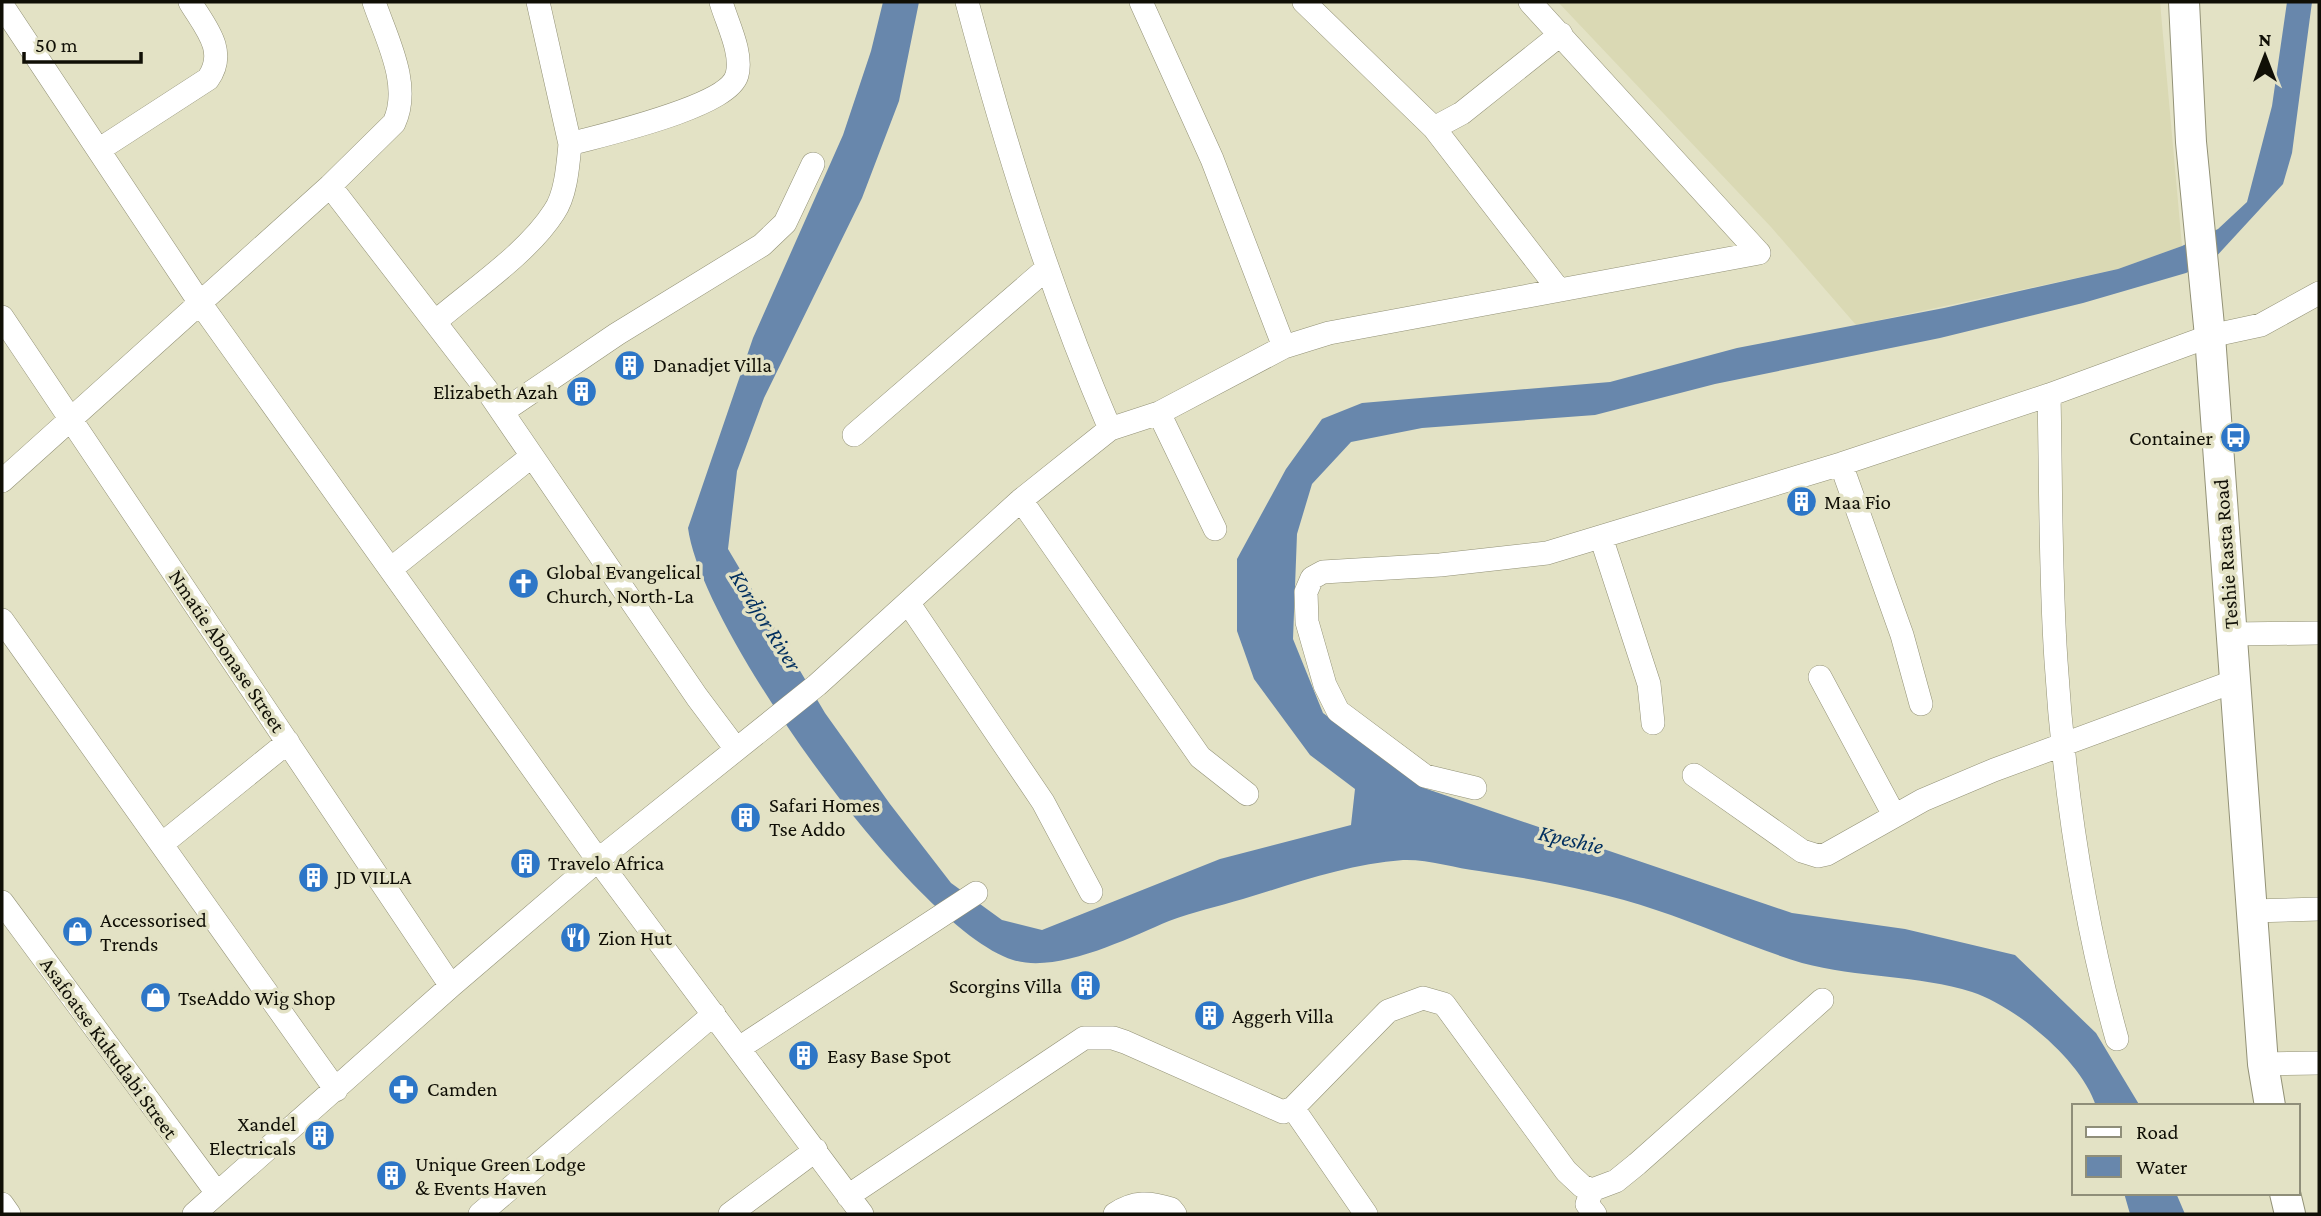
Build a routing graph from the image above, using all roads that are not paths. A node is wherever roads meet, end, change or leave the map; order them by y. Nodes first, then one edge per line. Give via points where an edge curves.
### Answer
1 (190, 2) edge
2 (374, 2) edge
3 (538, 2) edge
4 (721, 2) edge
5 (967, 2) edge
6 (1141, 2) edge
7 (1304, 2) edge
8 (1530, 2) edge
9 (2184, 2) edge
10 (2, 5) edge
11 (1561, 34) junction
12 (1434, 128) junction
13 (570, 144) junction
14 (100, 149) junction
15 (813, 164) dead end
16 (330, 186) junction
17 (1045, 270) junction
18 (1559, 290) junction
19 (2319, 293) edge
20 (200, 303) junction
21 (2, 317) edge
22 (435, 322) junction
23 (2210, 336) junction
24 (1283, 346) junction
25 (2049, 395) junction
26 (502, 412) junction
27 (1159, 412) junction
28 (71, 419) junction
29 (1110, 429) junction
30 (854, 435) dead end
31 (532, 456) junction
32 (1841, 464) junction
33 (2, 481) edge
34 (1021, 500) junction
35 (1215, 529) dead end
36 (1601, 537) junction
37 (391, 568) junction
38 (909, 604) junction
39 (2, 620) edge
40 (2319, 633) edge
41 (2233, 635) junction
42 (1820, 677) dead end
43 (2235, 681) junction
44 (1921, 704) dead end
45 (1653, 723) dead end
46 (2064, 742) junction
47 (288, 743) junction
48 (736, 749) junction
49 (1694, 775) dead end
50 (1475, 788) dead end
51 (1247, 794) dead end
52 (1894, 815) junction
53 (162, 844) junction
54 (598, 860) junction
55 (1091, 892) dead end
56 (976, 893) dead end
57 (2, 902) edge
58 (2319, 909) edge
59 (2252, 911) junction
60 (451, 986) junction
61 (1822, 1000) dead end
62 (714, 1014) junction
63 (2117, 1039) dead end
64 (739, 1048) junction
65 (2319, 1063) edge
66 (2263, 1064) junction
67 (336, 1090) junction
68 (2270, 1104) edge
69 (1293, 1108) junction
70 (816, 1150) junction
71 (1592, 1190) junction
72 (217, 1193) junction
73 (2286, 1195) edge
74 (848, 1196) junction
75 (2, 1204) edge
76 (9, 1214) edge
77 (194, 1214) edge
78 (480, 1214) edge
79 (730, 1214) edge
80 (862, 1214) edge
81 (1115, 1214) edge
82 (1175, 1214) edge
83 (1366, 1214) edge
84 (1595, 1214) edge
85 (2290, 1214) edge

1 - 14 street via 217,48 217,67 208,79
2 - 16 street via 397,72 400,109 394,122
3 - 13 street
4 - 13 street via 737,76 724,93 686,111
5 - 17 street via 1000,128
6 - 24 street via 1212,159
7 - 12 street
8 - 11 street
9 - 23 main road, Teshie Rasta Road via 2191,142
10 - 14 street
11 - 12 street via 1462,113
11 - 18 street via 1759,253
12 - 18 street
13 - 22 street via 556,211 533,239
14 - 20 street
15 - 26 street via 785,223 762,245
16 - 20 street
16 - 22 street
17 - 29 street
17 - 30 street
18 - 24 street via 1329,333
19 - 23 street via 2261,325
20 - 28 street
20 - 37 street
21 - 28 street, Nmatie Abonase Street
22 - 26 street
23 - 25 street
23 - 41 main road, Teshie Rasta Road
24 - 27 street
25 - 32 street
25 - 46 street via 2056,661
26 - 31 street
27 - 29 street
27 - 35 street
28 - 33 street
28 - 47 street, Nmatie Abonase Street
29 - 34 street
31 - 37 street
31 - 48 street
32 - 36 street
32 - 44 street via 1902,635
34 - 38 street
34 - 51 street via 1200,757
36 - 45 street via 1650,684
36 - 50 street via 1547,554 1323,572 1312,578 1306,592 1307,622 1325,685 1338,711 1425,776
37 - 54 street
38 - 48 street
38 - 55 street via 1043,802
39 - 53 street
40 - 41 street
41 - 43 main road, Teshie Rasta Road
42 - 52 street
43 - 46 street
43 - 59 main road, Teshie Rasta Road
46 - 52 street
46 - 63 street via 2097,968
47 - 53 street
47 - 60 street, Nmatie Abonase Street
48 - 54 street
49 - 52 street via 1802,851 1818,856
53 - 67 street
54 - 60 street
54 - 62 street
56 - 64 street
57 - 72 street, Asafoatse Kukudabi Street
58 - 59 street
59 - 66 main road, Teshie Rasta Road
60 - 67 street
61 - 71 street via 1637,1164 1616,1181
62 - 64 street
62 - 78 street
64 - 70 street
65 - 66 street
66 - 68 main road, Teshie Rasta Road
67 - 72 street
69 - 71 street via 1388,1011 1423,999 1444,1004 1566,1171
69 - 74 street via 1274,1110 1113,1038 1084,1038
69 - 83 street
70 - 74 street
70 - 79 street
71 - 84 street via 1587,1204
72 - 77 street
73 - 85 main road
74 - 80 street
75 - 76 street
81 - 82 street via 1143,1203

